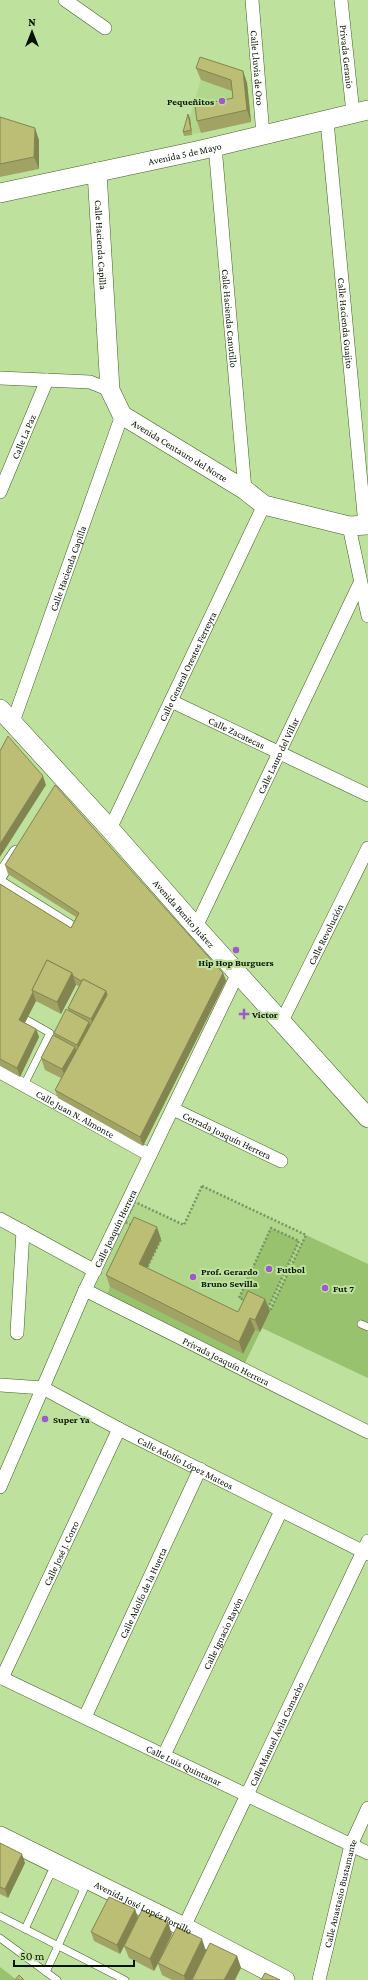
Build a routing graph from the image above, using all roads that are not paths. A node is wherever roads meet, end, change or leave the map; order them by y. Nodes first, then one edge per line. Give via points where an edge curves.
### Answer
1 (65, 0) edge
2 (252, 0) edge
3 (341, 0) edge
4 (105, 28) dead end
5 (361, 111) edge
6 (327, 121) junction
7 (263, 135) junction
8 (215, 146) junction
9 (97, 172) junction
10 (0, 193) edge
11 (0, 378) edge
12 (47, 380) junction
13 (110, 390) junction
14 (122, 415) junction
15 (245, 490) junction
16 (0, 492) edge
17 (264, 504) junction
18 (361, 526) edge
19 (360, 583) junction
20 (368, 616) edge
21 (172, 701) junction
22 (4, 716) edge
23 (279, 752) junction
24 (368, 795) edge
25 (110, 829) junction
26 (21, 844) edge
27 (368, 848) edge
28 (0, 876) edge
29 (0, 883) edge
30 (196, 927) junction
31 (75, 930) edge
32 (238, 973) junction
33 (27, 1020) dead end
34 (282, 1021) junction
35 (0, 1072) edge
36 (26, 1081) dead end
37 (173, 1109) junction
38 (366, 1112) edge
39 (150, 1155) junction
40 (281, 1161) dead end
41 (0, 1219) edge
42 (23, 1231) junction
43 (95, 1271) junction
44 (85, 1290) junction
45 (361, 1324) dead end
46 (368, 1327) edge
47 (17, 1333) dead end
48 (0, 1385) edge
49 (43, 1388) junction
50 (119, 1429) junction
51 (368, 1432) edge
52 (200, 1469) junction
53 (1, 1483) edge
54 (281, 1511) junction
55 (366, 1549) edge
56 (1, 1677) edge
57 (85, 1717) junction
58 (164, 1755) junction
59 (248, 1797) junction
60 (368, 1808) edge
61 (0, 1836) edge
62 (351, 1845) junction
63 (368, 1853) edge
64 (0, 1916) edge
65 (184, 1927) junction
66 (25, 1929) junction
67 (0, 1938) edge
68 (58, 1946) junction
69 (46, 1972) junction
70 (57, 1980) edge
71 (125, 1980) edge
72 (285, 1980) edge
73 (319, 1980) edge

1 - 4 street
2 - 7 street, Calle Lluvia de Oro
3 - 5 street, Privada Geranio
5 - 6 street, Avenida 5 de Mayo
6 - 7 street, Avenida 5 de Mayo
6 - 18 street, Calle Hacienda Guajito
7 - 8 street, Avenida 5 de Mayo
8 - 9 street, Avenida 5 de Mayo
8 - 15 street, Calle Hacienda Canutillo
9 - 10 street, Avenida 5 de Mayo
9 - 13 street, Calle Hacienda Capilla
11 - 12 street
12 - 13 street via 90,382
12 - 16 street, Calle La Paz
13 - 14 street, Avenida Centauro del Norte
14 - 15 street, Avenida Centauro del Norte
14 - 22 street, Calle Hacienda Capilla
15 - 17 street, Avenida Centauro del Norte
17 - 18 street, Avenida Centauro del Norte
17 - 21 street, Calle General Orestes Ferreyra
18 - 19 street, Calle Hacienda Guajito
19 - 20 street, Calle Hacienda Guajito
19 - 23 street, Calle Lauro del Villar
21 - 23 street, Calle Zacatecas
21 - 25 street, Calle General Orestes Ferreyra
22 - 25 street, Avenida Benito Juárez via 60,785
23 - 24 street, Calle Zacatecas
23 - 30 street, Calle Lauro del Villar
25 - 30 street, Avenida Benito Juárez
26 - 28 street
27 - 34 street, Calle Revolución
29 - 31 street
30 - 32 street, Avenida Benito Juárez
32 - 34 street, Avenida Benito Juárez
32 - 37 street, Calle Joaquín Herrera
33 - 36 lane via 50,1033
34 - 38 street, Avenida Benito Juárez
35 - 39 street, Calle Juan N. Almonte
37 - 39 street, Calle Joaquín Herrera
37 - 40 street, Cerrada Joaquín Herrera
39 - 43 street, Calle Joaquín Herrera
41 - 42 street
42 - 43 street
42 - 47 street
43 - 44 street, Calle Joaquín Herrera
44 - 49 street, Calle Joaquín Herrera
44 - 51 street, Privada Joaquín Herrera
45 - 46 lane
48 - 49 street, Calle Adolfo López Mateos
49 - 50 street, Calle Adolfo López Mateos
49 - 53 street, Calle Joaquín Herrera
50 - 52 street, Calle Adolfo López Mateos
50 - 56 street, Calle José J. Corro
52 - 54 street, Calle Adolfo López Mateos
52 - 57 street, Calle Adolfo de la Huerta
54 - 55 street, Calle Adolfo López Mateos
54 - 58 street, Calle Ignacio Rayón
55 - 59 street, Calle Manuel Ávila Camacho
56 - 57 street, Calle Luis Quintanar
57 - 58 street, Calle Luis Quintanar
58 - 59 street, Calle Luis Quintanar
59 - 62 street, Calle Luis Quintanar
59 - 65 street, Calle Manuel Ávila Camacho
60 - 62 street, Calle Anastasio Bustamante
61 - 65 street, Avenida José Lopéz Portillo
62 - 63 street, Calle Luis Quintanar
62 - 73 street, Calle Anastasio Bustamante
64 - 66 lane
65 - 72 street, Avenida José Lopéz Portillo
66 - 68 lane
66 - 68 lane via 51,1873 84,1889
67 - 69 lane
68 - 69 lane
68 - 71 lane
69 - 70 lane

